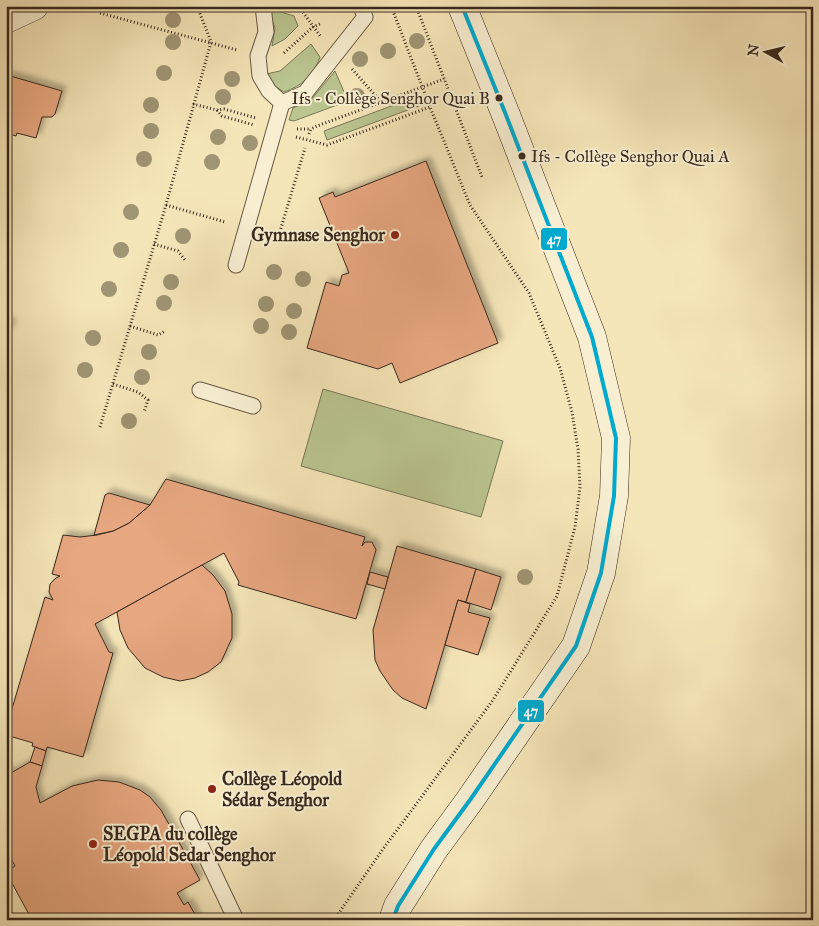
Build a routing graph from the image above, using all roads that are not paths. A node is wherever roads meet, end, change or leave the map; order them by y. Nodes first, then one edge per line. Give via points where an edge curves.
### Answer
1 (34, 6) edge
2 (264, 6) edge
3 (361, 6) edge
4 (462, 6) edge
5 (6, 19) edge
6 (282, 102) junction
7 (236, 265) dead end
8 (200, 390) dead end
9 (253, 406) dead end
10 (188, 819) dead end
11 (236, 920) edge
12 (393, 920) edge

1 - 5 street
2 - 6 lane via 266,32 258,56 260,76 269,92
3 - 6 lane via 365,17 337,55 305,93
4 - 12 street via 592,337 616,438 614,496 601,574 576,646 434,849 398,906
6 - 7 lane
8 - 9 lane
10 - 11 lane

